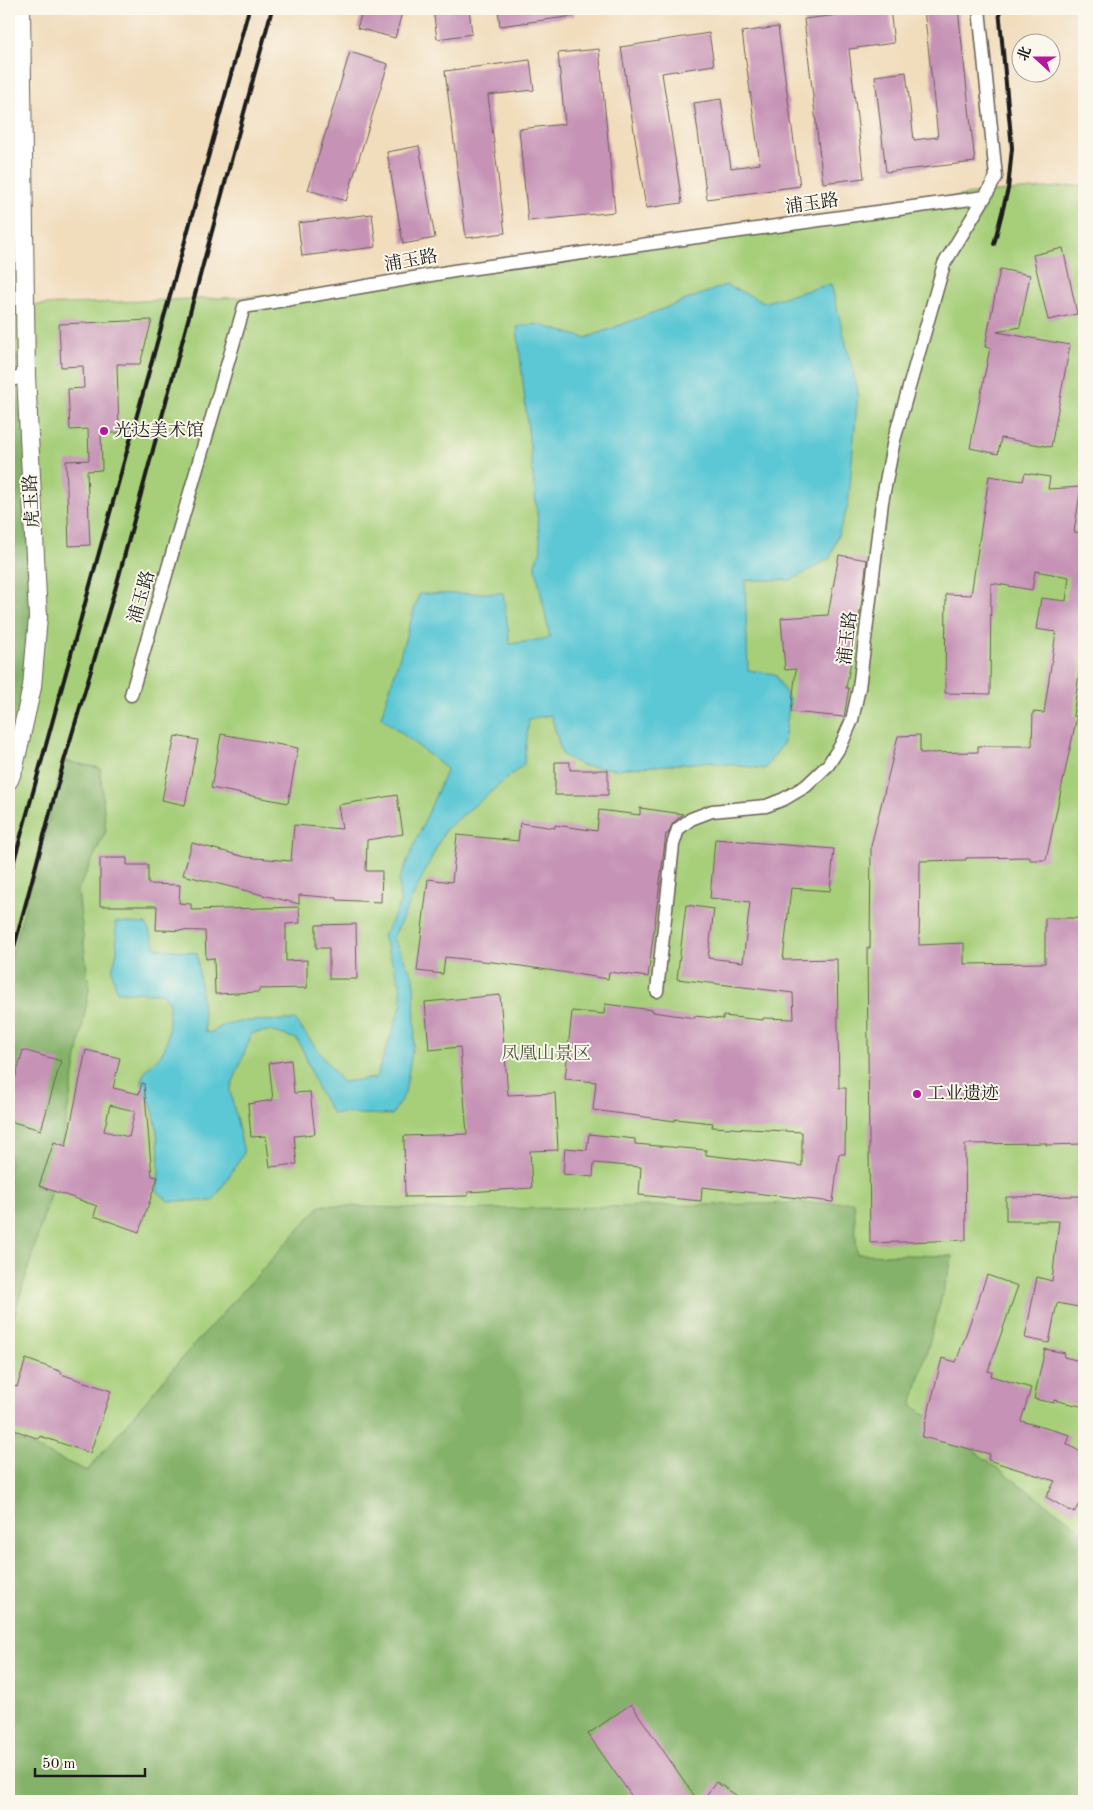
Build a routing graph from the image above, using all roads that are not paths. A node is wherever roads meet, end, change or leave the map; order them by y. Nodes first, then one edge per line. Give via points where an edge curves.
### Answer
1 (21, 9) edge
2 (979, 9) edge
3 (985, 197) junction
4 (26, 375) junction
5 (9, 381) edge
6 (132, 696) dead end
7 (9, 780) edge
8 (657, 991) dead end

1 - 4 street, 虎玉路
2 - 3 street, 浦玉路 via 996,177
3 - 6 street, 浦玉路 via 454,271 244,307
3 - 8 street, 浦玉路 via 944,264 894,440 882,502 859,688 852,720 828,765 806,786 766,806 712,811 691,819 678,829 673,845
4 - 5 street
4 - 7 street, 虎玉路 via 38,617 32,687

